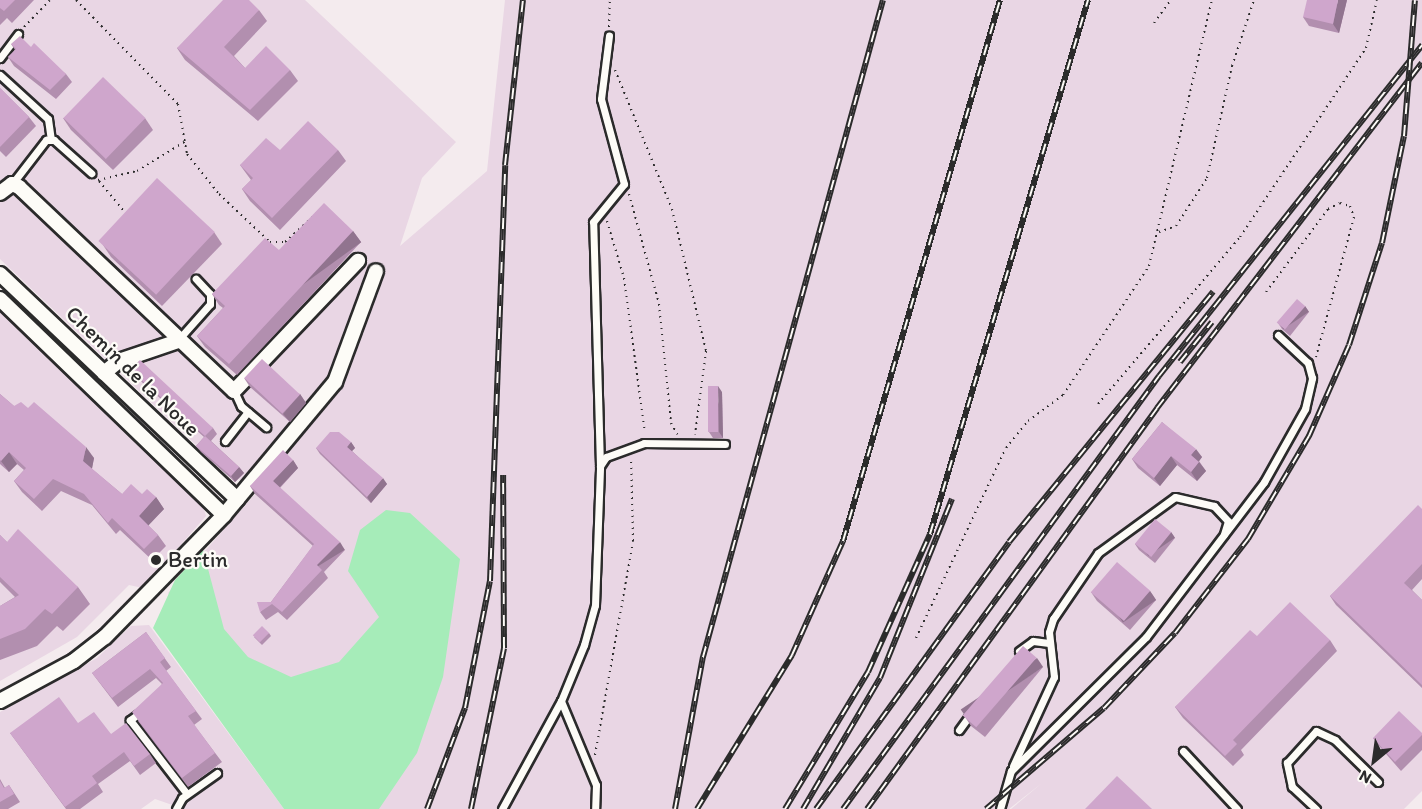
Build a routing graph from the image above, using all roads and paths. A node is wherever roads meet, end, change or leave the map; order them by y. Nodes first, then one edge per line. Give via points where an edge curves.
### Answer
1 (50, 0) edge
2 (76, 0) edge
3 (610, 0) edge
4 (1171, 0) edge
5 (1212, 0) edge
6 (1254, 0) edge
7 (1377, 0) edge
8 (1154, 23) dead end
9 (18, 34) joint
10 (609, 36) joint
11 (610, 53) junction
12 (0, 58) edge
13 (0, 75) edge
14 (51, 140) junction
15 (186, 141) junction
16 (91, 173) joint
17 (99, 181) junction
18 (624, 183) junction
19 (12, 184) junction
20 (0, 193) edge
21 (602, 207) junction
22 (321, 216) edge
23 (130, 225) edge
24 (1159, 232) junction
25 (358, 261) dead end
26 (376, 271) dead end
27 (0, 274) edge
28 (196, 279) dead end
29 (1266, 292) dead end
30 (0, 298) edge
31 (1278, 335) dead end
32 (178, 341) junction
33 (104, 373) junction
34 (1312, 378) junction
35 (234, 391) junction
36 (1098, 404) dead end
37 (248, 412) junction
38 (266, 427) dead end
39 (225, 441) dead end
40 (644, 443) junction
41 (689, 443) junction
42 (725, 444) dead end
43 (629, 447) junction
44 (600, 466) junction
45 (237, 499) junction
46 (225, 515) junction
47 (1223, 540) junction
48 (916, 638) dead end
49 (1049, 643) junction
50 (1014, 658) edge
51 (0, 701) edge
52 (561, 702) junction
53 (980, 702) edge
54 (147, 706) edge
55 (959, 730) dead end
56 (1183, 751) dead end
57 (591, 769) junction
58 (1011, 771) junction
59 (217, 772) dead end
60 (1378, 782) dead end
61 (187, 794) junction
62 (176, 809) edge
63 (502, 809) edge
64 (595, 809) edge
65 (1000, 809) edge
66 (1237, 809) edge
67 (1316, 809) edge

1 - 9 path
2 - 15 path via 178,104
3 - 10 path
4 - 8 path
5 - 24 path
6 - 24 path via 1232,66 1207,178 1176,226
7 - 36 path via 1366,48 1240,237
9 - 12 lane
10 - 11 lane
11 - 18 lane via 601,99
11 - 41 path via 672,209 706,351
13 - 14 lane via 48,119
14 - 16 lane
14 - 19 lane
15 - 17 path via 137,171
15 - 22 path via 187,154 219,194 270,242 285,242 311,213
16 - 17 path
17 - 23 path
18 - 21 lane
18 - 41 path via 659,304 671,423
19 - 20 street
19 - 32 street
21 - 40 path via 629,308 647,418
21 - 44 lane via 593,222
24 - 48 path via 1138,286 1063,395 1028,421 1006,448
25 - 35 street
26 - 45 street via 335,382
27 - 33 street, Chemin de la Noue
28 - 32 lane via 210,294 210,304
29 - 34 path via 1328,210 1340,203 1350,206 1354,217
30 - 46 street, Chemin de la Noue
31 - 34 lane via 1308,363
32 - 33 street via 118,361
32 - 35 street
33 - 45 street, Chemin de la Noue
34 - 47 lane via 1290,437
35 - 37 lane
37 - 38 lane
37 - 39 lane
40 - 41 lane
40 - 43 lane
41 - 42 lane
43 - 44 lane via 606,457
43 - 57 path via 633,541
44 - 52 lane via 595,604
45 - 46 street
46 - 51 street via 105,637 74,661
47 - 49 lane via 1228,521 1203,500 1175,497 1159,506 1098,553 1053,619
47 - 58 lane via 1146,637
49 - 50 lane via 1033,641
49 - 58 lane via 1054,677
52 - 57 lane
52 - 63 lane
53 - 55 lane
54 - 61 lane via 130,720
56 - 66 lane
57 - 64 lane
58 - 65 lane
59 - 61 lane
60 - 67 lane via 1335,740 1316,731 1287,763 1292,787
61 - 62 lane

